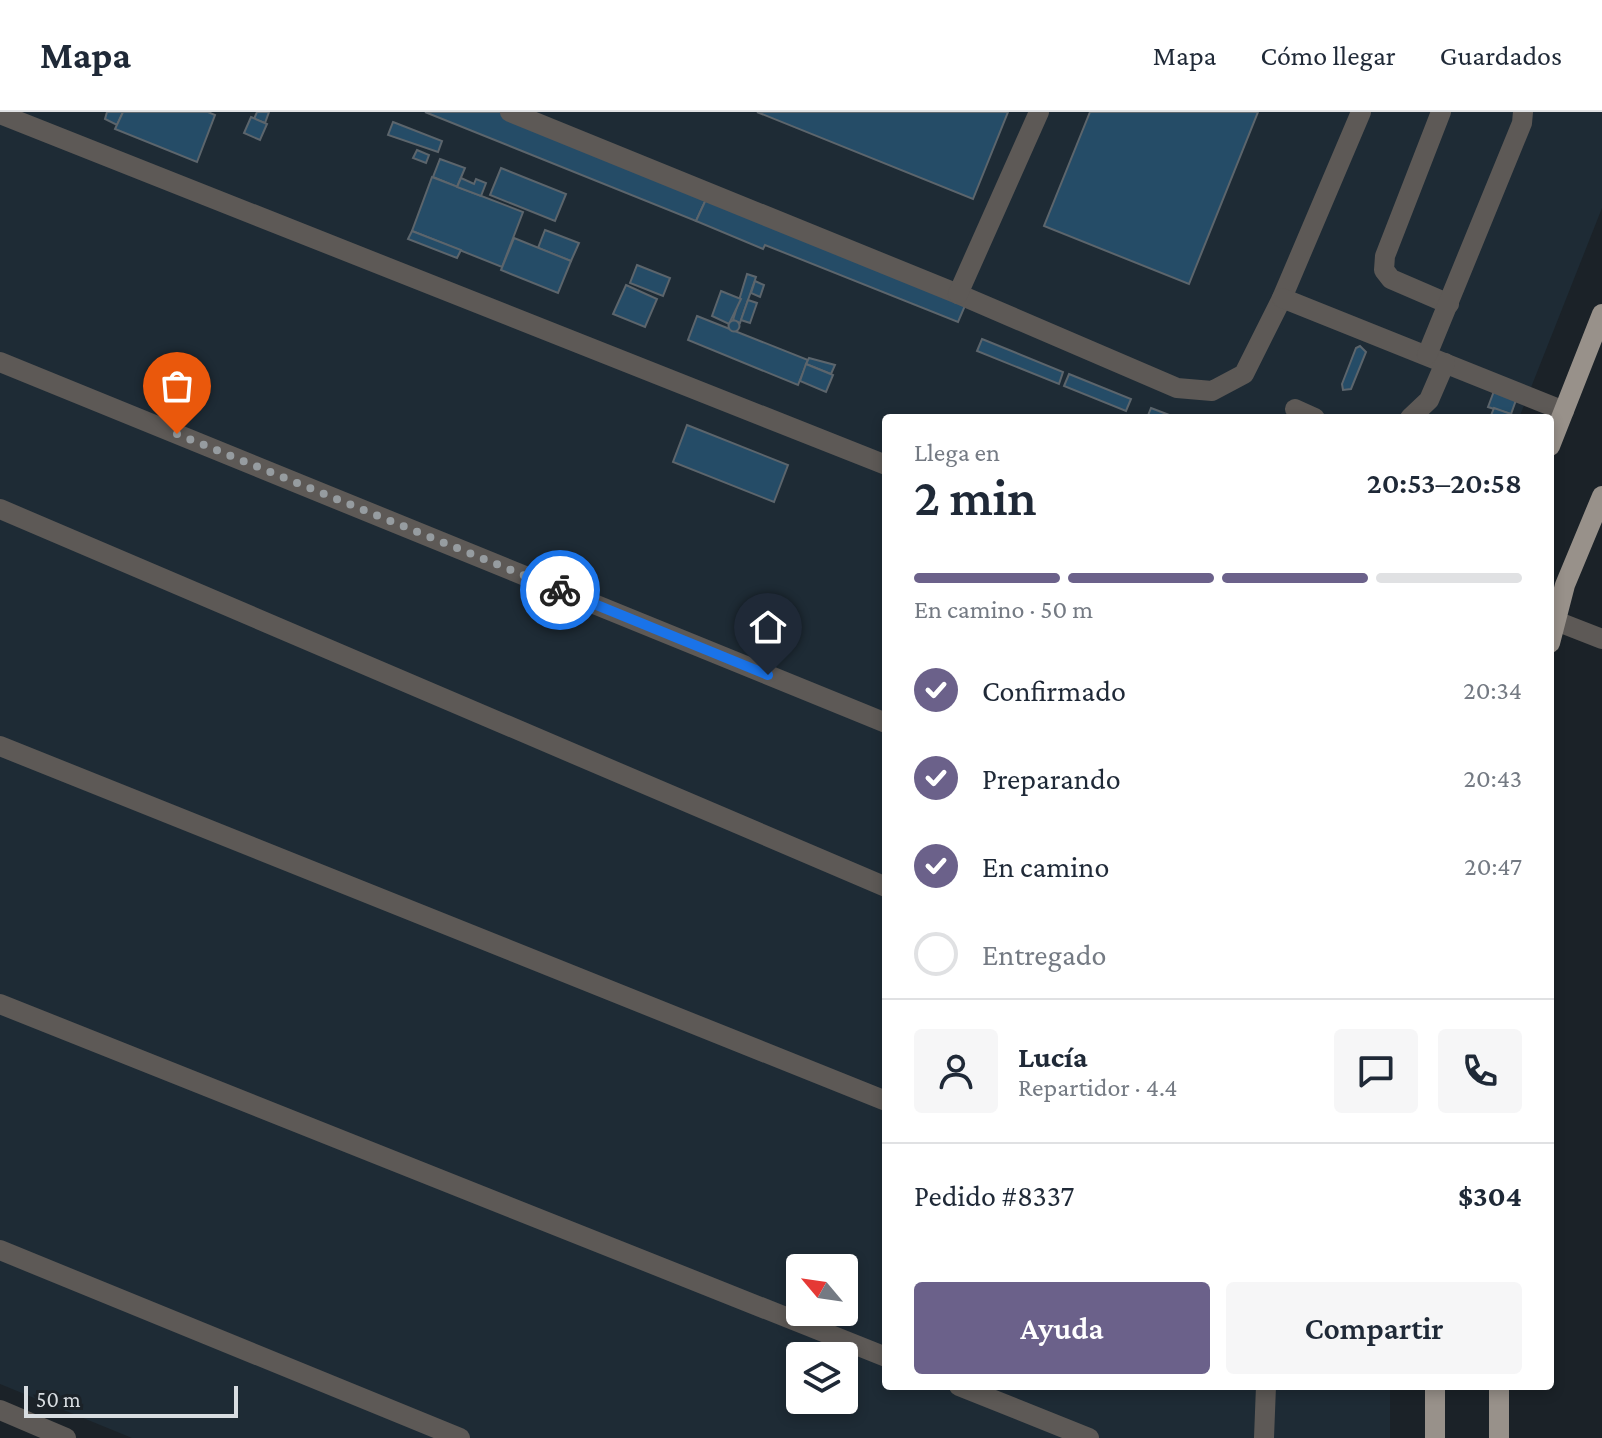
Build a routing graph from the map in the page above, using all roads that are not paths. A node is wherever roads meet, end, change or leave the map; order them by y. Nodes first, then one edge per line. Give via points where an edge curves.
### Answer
1 (510, 112) edge
2 (1039, 112) edge
3 (1361, 112) edge
4 (1441, 112) edge
5 (1523, 112) edge
6 (0, 114) edge
7 (958, 294) junction
8 (1282, 298) junction
9 (1449, 304) junction
10 (1602, 314) edge
11 (1436, 359) junction
12 (0, 362) edge
13 (1295, 409) dead end
14 (1564, 411) junction
15 (1306, 414) edge
16 (1414, 414) edge
17 (1554, 436) edge
18 (882, 463) edge
19 (1602, 496) edge
20 (0, 509) edge
21 (1556, 621) junction
22 (1554, 628) edge
23 (1602, 639) edge
24 (882, 721) edge
25 (0, 746) edge
26 (882, 885) edge
27 (0, 1004) edge
28 (882, 1099) edge
29 (0, 1250) edge
30 (882, 1355) edge
31 (969, 1390) edge
32 (1266, 1390) edge
33 (1435, 1390) edge
34 (1499, 1390) edge
35 (0, 1410) edge
36 (66, 1438) edge
37 (460, 1438) edge
38 (1089, 1438) edge
39 (1264, 1438) edge
40 (1435, 1438) edge
41 (1499, 1438) edge

1 - 7 street
2 - 7 street
3 - 8 street
4 - 9 street via 1384,270 1391,279
5 - 9 street
6 - 18 street
7 - 8 street via 1177,388 1212,391 1244,374
8 - 11 street
9 - 11 street
10 - 14 main road
11 - 14 street
11 - 16 street via 1429,400
12 - 24 street
13 - 15 street
14 - 17 main road
19 - 21 main road
20 - 26 street
21 - 22 main road
21 - 23 street
25 - 28 street
27 - 30 street
29 - 37 street
31 - 38 street
32 - 39 street
33 - 40 main road
34 - 41 main road
35 - 36 street

